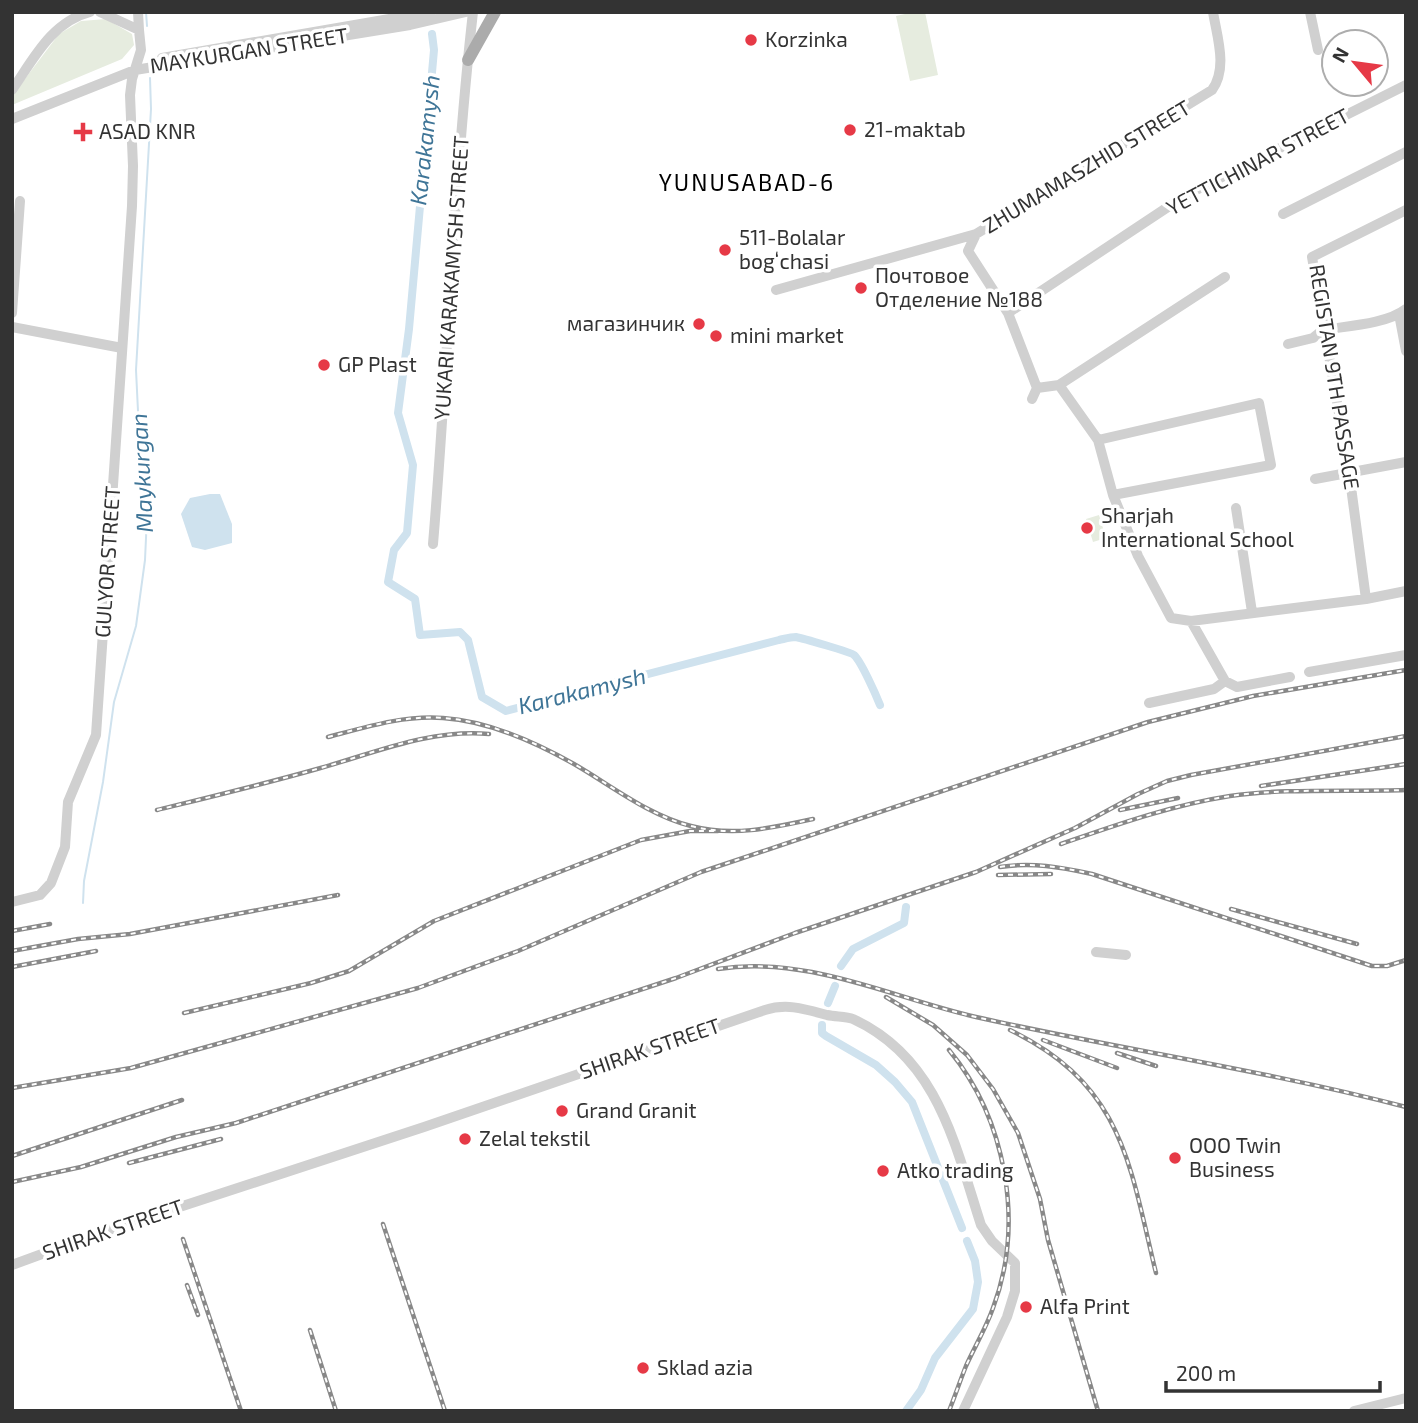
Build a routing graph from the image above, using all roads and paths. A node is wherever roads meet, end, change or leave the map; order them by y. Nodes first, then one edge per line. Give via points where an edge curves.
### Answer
1 (90, 12) edge
2 (100, 12) edge
3 (138, 12) edge
4 (430, 12) edge
5 (466, 12) edge
6 (473, 12) edge
7 (495, 12) edge
8 (1213, 12) edge
9 (1311, 12) edge
10 (410, 21) junction
11 (139, 30) junction
12 (1318, 50) dead end
13 (468, 60) junction
14 (136, 66) junction
15 (1406, 85) edge
16 (12, 90) edge
17 (12, 112) edge
18 (12, 118) edge
19 (1406, 152) edge
20 (20, 201) dead end
21 (1406, 210) edge
22 (1283, 214) dead end
23 (15, 232) edge
24 (976, 234) junction
25 (1225, 277) dead end
26 (776, 290) dead end
27 (1402, 311) edge
28 (12, 313) edge
29 (1008, 313) junction
30 (12, 327) edge
31 (1323, 330) junction
32 (1287, 344) dead end
33 (122, 348) junction
34 (1406, 351) edge
35 (1059, 385) junction
36 (1037, 388) junction
37 (1032, 399) dead end
38 (1098, 440) junction
39 (1406, 461) edge
40 (1349, 472) junction
41 (1315, 479) dead end
42 (1113, 495) junction
43 (1236, 508) dead end
44 (433, 544) dead end
45 (1406, 591) edge
46 (1366, 599) junction
47 (1252, 612) junction
48 (1191, 621) junction
49 (1406, 655) edge
50 (1309, 672) dead end
51 (1290, 677) dead end
52 (1225, 681) junction
53 (1149, 703) dead end
54 (12, 902) edge
55 (1096, 952) dead end
56 (1126, 955) dead end
57 (12, 1265) edge
58 (1406, 1398) edge
59 (963, 1411) edge
60 (1353, 1411) edge

1 - 16 street via 57,29
2 - 11 street
3 - 11 street
4 - 10 street, MAYKURGAN STREET
5 - 10 street, MAYKURGAN STREET
6 - 13 street, YUKARI KARAKAMYSH STREET
7 - 13 main road
8 - 24 street, ZHUMAMASZHID STREET via 1221,65 1212,90
9 - 12 street
10 - 14 street, MAYKURGAN STREET
11 - 14 street via 141,50
13 - 44 street, YUKARI KARAKAMYSH STREET
14 - 17 street
14 - 18 street
14 - 33 street, GULYOR STREET via 130,95 133,179
15 - 29 street, YETTICHINАR STREET via 1186,195
19 - 22 street
20 - 23 street
21 - 31 street, REGISTAN 9TH PASSAGE via 1311,257
23 - 28 street
24 - 26 street
24 - 29 street, ZHUMAMASZHID STREET via 968,251
25 - 35 street
27 - 31 street via 1361,325
27 - 34 street
29 - 36 street, ZHUMAMASZHID STREET
30 - 33 street
31 - 32 street via 1313,338
31 - 40 street, REGISTAN 9TH PASSAGE
33 - 54 street, GULYOR STREET via 96,736 68,802 65,847 51,883 40,895
35 - 36 street
35 - 38 street
36 - 37 street
38 - 42 street
38 - 42 street via 1259,403 1271,465
39 - 40 street
40 - 41 street
40 - 46 street, REGISTAN 9TH PASSAGE
42 - 48 street via 1171,618
43 - 47 street
45 - 46 street
46 - 47 street
47 - 48 street
48 - 52 street
49 - 50 street
51 - 52 street via 1237,687
52 - 53 street via 1214,689
55 - 56 street
57 - 59 street, SHIRAK STREET via 788,1005 851,1018 905,1057 945,1114 981,1225 1015,1264 1015,1291 1007,1317
58 - 60 street

